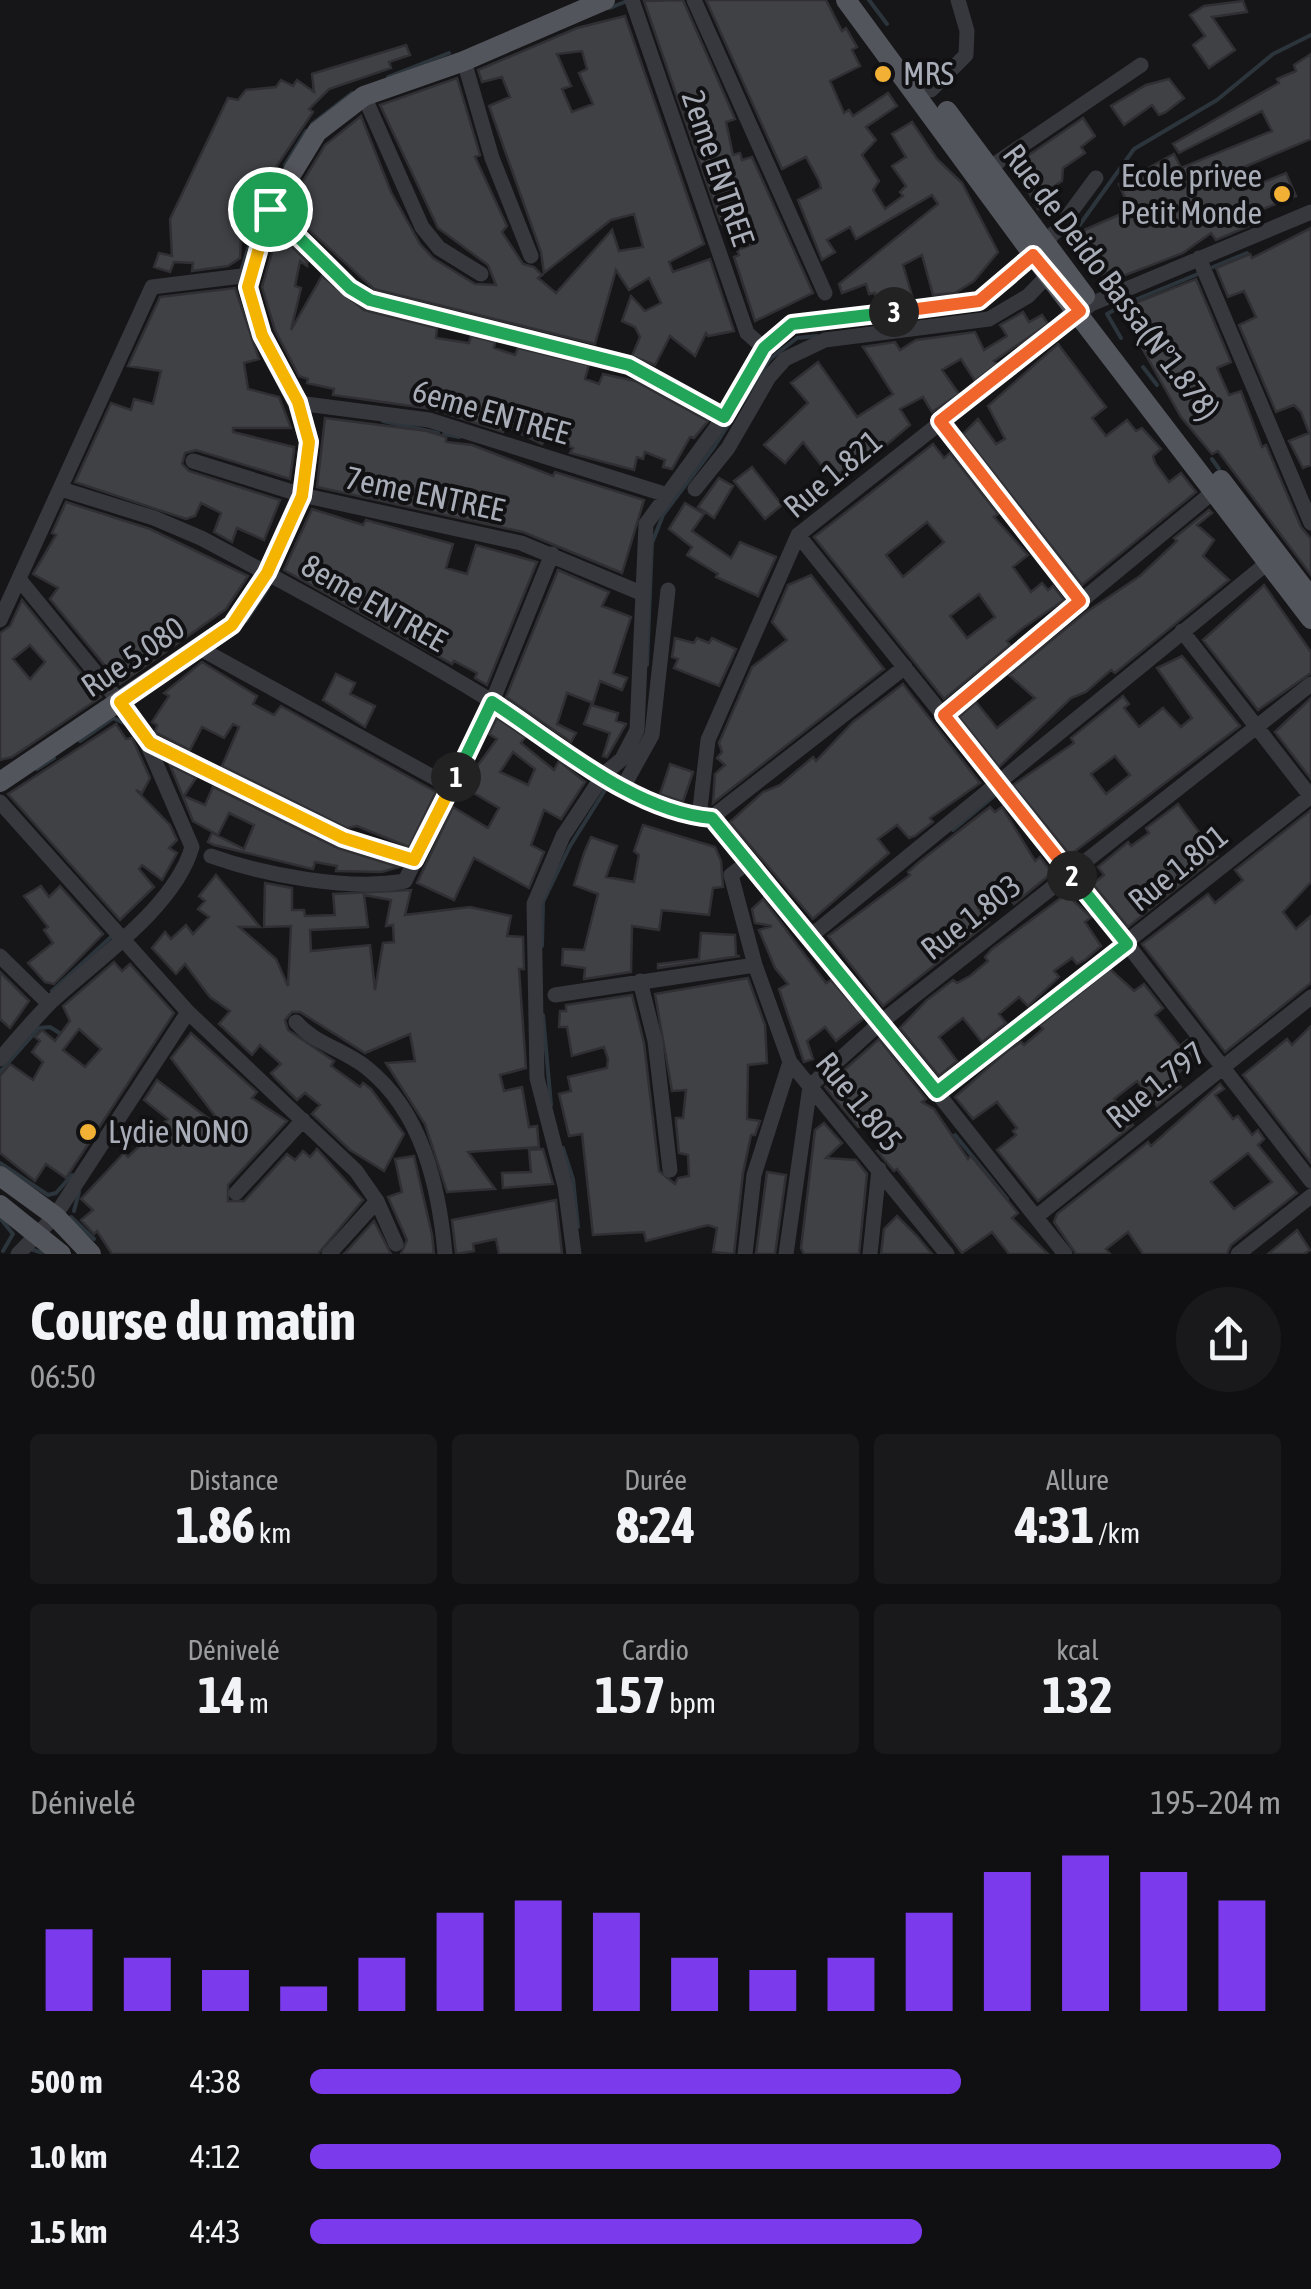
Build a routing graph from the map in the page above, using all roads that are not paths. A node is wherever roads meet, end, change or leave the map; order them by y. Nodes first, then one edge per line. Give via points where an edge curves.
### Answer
1 (605, 0) edge
2 (632, 0) edge
3 (694, 0) edge
4 (846, 0) edge
5 (864, 0) edge
6 (958, 0) edge
7 (464, 61) junction
8 (1141, 64) dead end
9 (923, 86) junction
10 (364, 96) junction
11 (989, 168) junction
12 (1096, 178) dead end
13 (270, 209) junction
14 (1311, 212) edge
15 (1038, 249) junction
16 (531, 256) dead end
17 (1199, 258) junction
18 (1053, 270) junction
19 (481, 274) dead end
20 (250, 275) junction
21 (825, 293) dead end
22 (1085, 307) junction
23 (764, 348) junction
24 (298, 402) junction
25 (724, 417) junction
26 (940, 421) junction
27 (192, 462) dead end
28 (60, 489) junction
29 (696, 489) dead end
30 (1213, 492) junction
31 (664, 494) junction
32 (302, 496) junction
33 (1309, 513) edge
34 (798, 535) junction
35 (552, 554) junction
36 (1266, 564) junction
37 (267, 573) junction
38 (20, 579) junction
39 (668, 590) dead end
40 (641, 593) junction
41 (1311, 598) edge
42 (1080, 601) junction
43 (1311, 618) edge
44 (0, 620) edge
45 (1182, 631) junction
46 (201, 649) junction
47 (905, 667) junction
48 (1311, 684) edge
49 (120, 702) junction
50 (492, 702) junction
51 (944, 715) junction
52 (1256, 730) junction
53 (150, 743) junction
54 (612, 781) junction
55 (995, 781) junction
56 (0, 782) edge
57 (451, 787) junction
58 (1311, 797) edge
59 (0, 802) edge
60 (705, 818) junction
61 (211, 856) dead end
62 (414, 860) junction
63 (748, 862) junction
64 (1071, 874) junction
65 (812, 934) junction
66 (122, 940) junction
67 (1127, 944) junction
68 (0, 956) edge
69 (755, 965) junction
70 (640, 981) junction
71 (556, 995) dead end
72 (1311, 998) edge
73 (50, 1004) junction
74 (188, 1012) junction
75 (296, 1022) dead end
76 (880, 1023) junction
77 (0, 1058) edge
78 (790, 1062) junction
79 (1222, 1068) junction
80 (810, 1086) junction
81 (937, 1092) junction
82 (303, 1120) junction
83 (878, 1169) junction
84 (670, 1170) dead end
85 (0, 1176) edge
86 (1311, 1182) edge
87 (236, 1193) dead end
88 (1311, 1196) edge
89 (377, 1201) junction
90 (0, 1205) edge
91 (56, 1216) junction
92 (1036, 1217) junction
93 (40, 1234) junction
94 (396, 1244) dead end
95 (18, 1254) edge
96 (61, 1254) edge
97 (91, 1254) edge
98 (329, 1254) edge
99 (445, 1254) edge
100 (574, 1254) edge
101 (745, 1254) edge
102 (786, 1254) edge
103 (870, 1254) edge
104 (947, 1254) edge
105 (1065, 1254) edge
106 (1238, 1254) edge

1 - 7 main road, Rue 5.080
2 - 23 street, 2eme ENTREE via 747,333
3 - 21 street
4 - 9 main road, Rue de Deido Bassa(N°1.878)
5 - 9 main road, Rue de Deido Bassa(N°1.878)
6 - 9 street via 966,55
7 - 10 main road, Rue 5.080
7 - 16 street via 492,158
8 - 11 street
9 - 11 main road, Rue de Deido Bassa(N°1.878)
9 - 15 main road, Rue de Deido Bassa(N°1.878)
10 - 13 main road, Rue 5.080 via 317,132
10 - 19 street via 422,228
11 - 15 main road, Rue de Deido Bassa(N°1.878)
12 - 15 street
13 - 20 main road, Rue 5.080
13 - 25 street via 370,300 618,362
14 - 17 street, Rue 1.821
15 - 18 main road, Rue de Deido Bassa(N°1.878)
15 - 23 street via 979,301 792,324
17 - 22 street, Rue 1.821
17 - 33 street
18 - 22 main road, Rue de Deido Bassa(N°1.878)
18 - 29 street via 1028,296 989,319 825,340 784,359
20 - 24 main road, Rue 5.080 via 262,335
20 - 28 street via 152,287
22 - 26 street, Rue 1.821
22 - 30 main road, Rue de Deido Bassa(N°1.878)
22 - 41 main road, Rue de Deido Bassa(N°1.878)
23 - 25 street
24 - 31 street, 6eme ENTREE via 429,420
24 - 32 main road, Rue 5.080 via 309,442
25 - 31 street
26 - 34 street, Rue 1.821
26 - 42 street
27 - 32 street, 7eme ENTREE
28 - 37 street, 8eme ENTREE via 154,518
28 - 38 street
30 - 36 main road, Rue de Deido Bassa(N°1.878)
30 - 42 street
31 - 40 street via 646,524
32 - 35 street, 7eme ENTREE via 489,534
32 - 37 main road, Rue 5.080
34 - 47 street
34 - 60 street, Rue 1.821 via 708,740
35 - 40 street, 7eme ENTREE
35 - 50 street
36 - 43 main road, Rue de Deido Bassa(N°1.878)
36 - 45 street
37 - 46 main road, Rue 5.080 via 232,625
37 - 50 street, 8eme ENTREE
38 - 44 street
38 - 49 street
39 - 54 street via 652,735
40 - 54 street via 636,730
42 - 51 street
45 - 52 street
45 - 55 street
46 - 49 main road, Rue 5.080
46 - 57 street
47 - 51 street
47 - 60 street
48 - 52 street, Rue 1.803
49 - 53 street
49 - 56 main road, Rue 5.080
50 - 54 street, 8eme ENTREE
50 - 57 street
51 - 55 street
52 - 58 street
52 - 64 street, Rue 1.803
53 - 62 street via 343,838
53 - 66 street via 192,848 177,880
54 - 60 street, 8eme ENTREE via 668,811
54 - 100 street via 563,836 534,904 536,1078 565,1186
55 - 64 street
55 - 65 street
57 - 62 street
58 - 67 street, Rue 1.801
59 - 66 street
60 - 63 street
61 - 62 street via 310,878 402,882
63 - 65 street
63 - 69 street, Rue 1.805 via 731,875
64 - 67 street
64 - 76 street, Rue 1.803
65 - 76 street
66 - 73 street
66 - 74 street
67 - 79 street
67 - 81 street, Rue 1.801
68 - 73 street
69 - 70 street
69 - 78 street, Rue 1.805
70 - 71 street
70 - 84 street via 656,1041
72 - 79 street, Rue 1.797
73 - 77 street
74 - 82 street
74 - 91 street
75 - 99 street via 317,1042 370,1070 413,1120 428,1160
76 - 80 street, Rue 1.803
76 - 81 street
78 - 80 street, Rue 1.805
78 - 101 street via 754,1175
79 - 86 street
79 - 92 street, Rue 1.797
80 - 83 street, Rue 1.805
80 - 102 street
81 - 92 street
82 - 87 street
82 - 89 street
83 - 103 street
83 - 104 street, Rue 1.805
85 - 91 main road
88 - 106 street
89 - 94 street
89 - 98 street
90 - 93 main road
91 - 93 street
91 - 97 main road
92 - 105 street
93 - 95 street
93 - 96 main road

